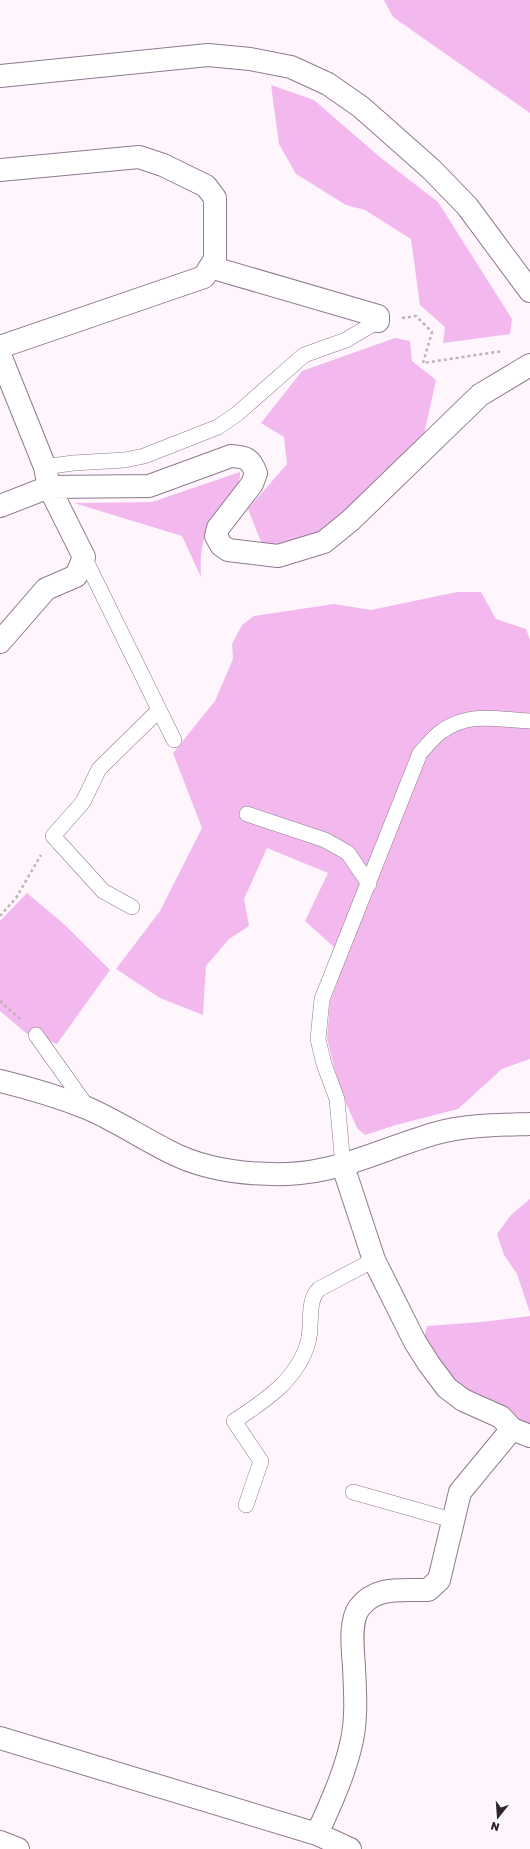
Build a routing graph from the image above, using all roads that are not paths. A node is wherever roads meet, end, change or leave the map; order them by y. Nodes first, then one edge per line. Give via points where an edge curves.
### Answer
1 (0, 76) edge
2 (0, 170) edge
3 (210, 267) junction
4 (530, 291) edge
5 (387, 320) joint
6 (0, 347) edge
7 (0, 355) edge
8 (530, 365) edge
9 (47, 477) junction
10 (0, 506) edge
11 (84, 557) junction
12 (0, 642) edge
13 (159, 710) junction
14 (530, 721) edge
15 (174, 740) dead end
16 (247, 814) dead end
17 (369, 884) junction
18 (132, 907) dead end
19 (36, 1035) road end
20 (0, 1081) edge
21 (88, 1108) junction
22 (530, 1124) edge
23 (343, 1166) junction
24 (374, 1260) junction
25 (521, 1432) edge
26 (353, 1492) dead end
27 (246, 1505) dead end
28 (452, 1520) junction
29 (0, 1738) edge
30 (317, 1834) junction
31 (0, 1842) edge
32 (18, 1849) edge
33 (350, 1849) edge

1 - 4 street via 208,55 250,59 291,67 328,84 361,108 431,169 468,206
2 - 3 street via 139,156 163,165 206,186 214,198 215,258
3 - 5 street
3 - 6 street via 204,277
5 - 9 lane via 346,340 304,355 237,414 218,427 144,456 126,460 73,463
7 - 9 street
8 - 9 street via 480,395 351,520 324,542 278,556 228,550 221,545 216,536 218,528 252,484 256,473 252,463 244,457 231,456 149,486
9 - 10 street
9 - 11 street
11 - 12 street via 76,576 46,589
11 - 13 lane
13 - 15 lane
13 - 18 lane via 99,769 83,802 53,836 102,891
14 - 17 lane via 487,718 463,720 441,731 420,753
16 - 17 lane via 325,840 348,853
17 - 23 lane via 322,999 318,1039 337,1099
19 - 21 lane
20 - 21 street via 27,1087
21 - 23 street via 172,1153 206,1165 247,1172 289,1174
22 - 23 street via 492,1125 438,1133
23 - 24 street
24 - 25 street via 415,1342 447,1388 463,1400 501,1417
24 - 27 lane via 314,1293 309,1341 295,1370 277,1390 234,1421 261,1461
25 - 28 street via 460,1492
26 - 28 lane
28 - 30 street via 439,1580 428,1590 390,1590 371,1595 358,1609 352,1632 355,1710 352,1739 340,1783
29 - 30 street
30 - 33 street
31 - 32 street

